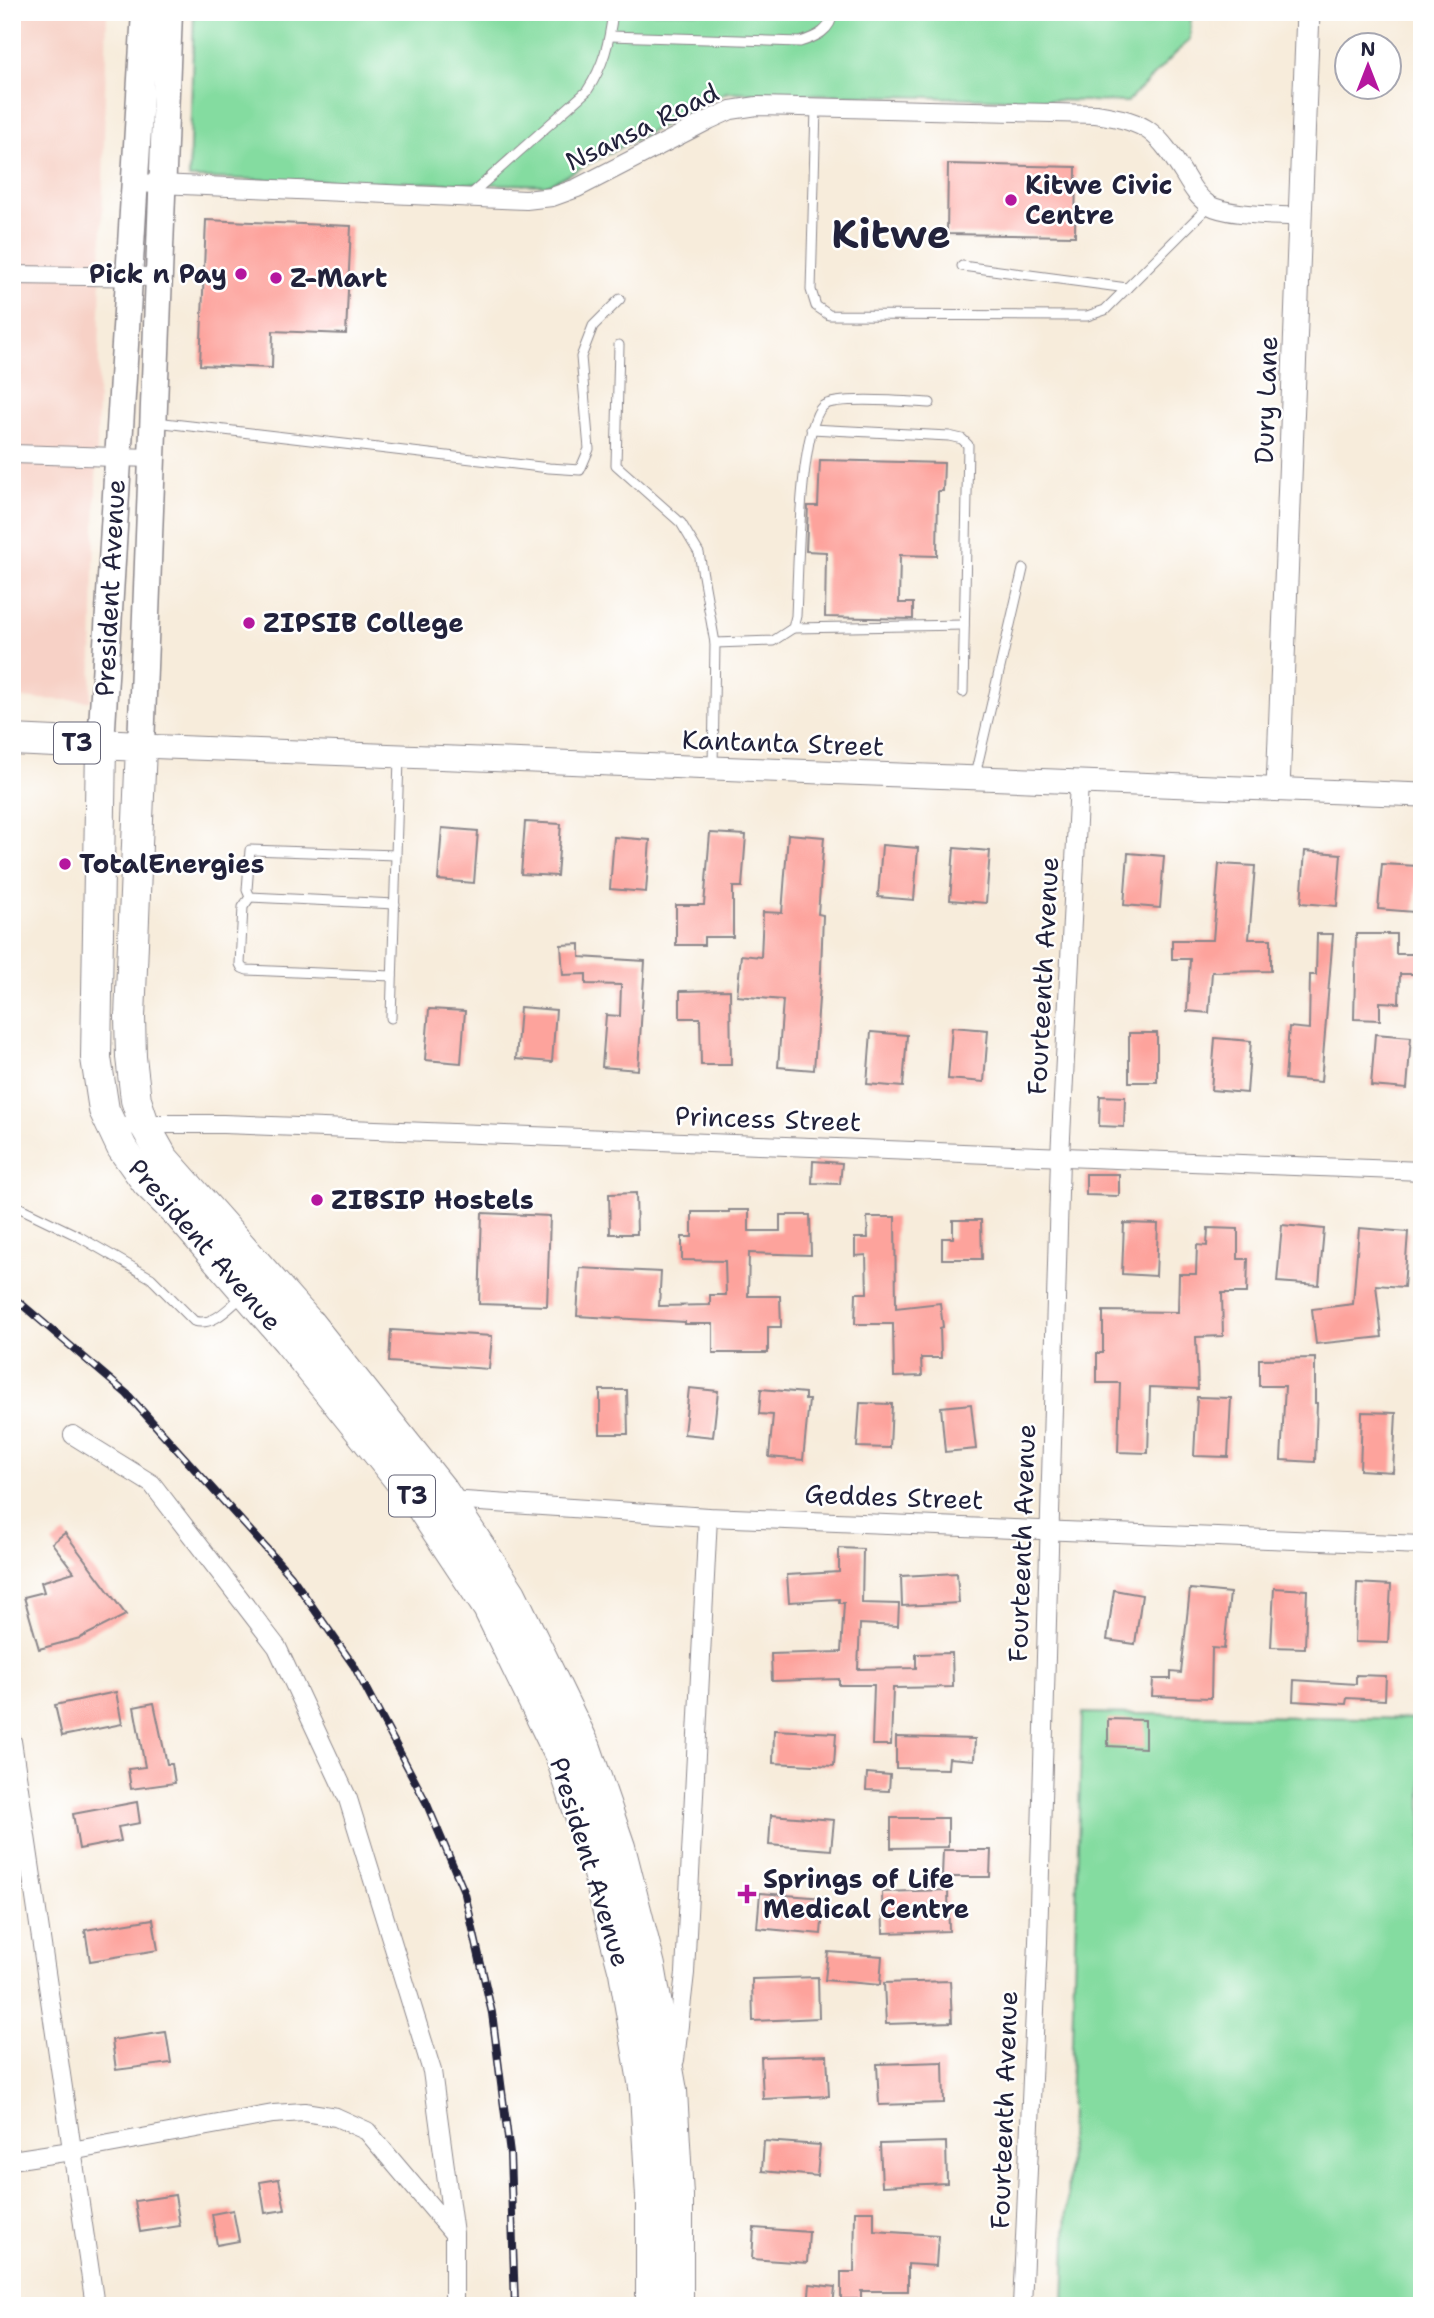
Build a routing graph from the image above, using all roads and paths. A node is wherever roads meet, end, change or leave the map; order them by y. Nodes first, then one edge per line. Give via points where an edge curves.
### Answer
1 (613, 12) edge
2 (832, 12) edge
3 (1308, 12) edge
4 (164, 13) edge
5 (610, 36) junction
6 (816, 108) junction
7 (135, 183) junction
8 (163, 183) junction
9 (466, 198) junction
10 (1210, 205) junction
11 (1301, 217) junction
12 (962, 266) dead end
13 (12, 275) edge
14 (160, 277) junction
15 (129, 278) junction
16 (1127, 288) junction
17 (620, 299) dead end
18 (619, 345) dead end
19 (930, 403) dead end
20 (154, 422) junction
21 (811, 429) junction
22 (12, 454) edge
23 (118, 457) junction
24 (152, 458) junction
25 (1023, 569) dead end
26 (964, 625) junction
27 (793, 628) junction
28 (715, 643) junction
29 (963, 692) dead end
30 (12, 740) edge
31 (101, 744) junction
32 (141, 746) junction
33 (399, 757) junction
34 (713, 768) junction
35 (974, 779) junction
36 (1079, 782) junction
37 (1278, 789) junction
38 (1422, 795) edge
39 (396, 855) junction
40 (250, 897) junction
41 (98, 898) junction
42 (135, 901) junction
43 (395, 904) junction
44 (393, 975) junction
45 (391, 1018) dead end
46 (131, 1057) junction
47 (96, 1058) junction
48 (144, 1124) junction
49 (111, 1128) junction
50 (1060, 1157) junction
51 (1422, 1171) edge
52 (12, 1204) edge
53 (246, 1294) junction
54 (72, 1435) dead end
55 (449, 1500) junction
56 (708, 1517) junction
57 (1049, 1529) junction
58 (1422, 1545) edge
59 (12, 1741) edge
60 (672, 2091) junction
61 (71, 2151) junction
62 (12, 2160) edge
63 (454, 2234) junction
64 (95, 2306) edge
65 (454, 2306) edge
66 (651, 2306) edge
67 (678, 2306) edge
68 (1022, 2306) edge

1 - 5 lane
2 - 5 lane via 832,22 820,35 800,42
3 - 11 street, Dury Lane
4 - 7 main road, President Avenue
4 - 8 main road, President Avenue
5 - 9 lane via 600,70 587,91
6 - 9 street, Nsansa Road via 731,110 552,197
6 - 10 street, Nsansa Road via 1096,114 1126,119 1151,131 1195,192
6 - 16 lane via 811,290 816,306 829,315 1087,316 1105,310
7 - 8 street, Nsansa Road
7 - 15 main road, President Avenue
8 - 9 street, Nsansa Road
8 - 14 main road, President Avenue
10 - 11 street via 1227,211
10 - 16 lane
11 - 37 street, Dury Lane
12 - 16 lane
13 - 15 street
14 - 15 street
14 - 20 main road, President Avenue
15 - 23 main road, President Avenue
17 - 20 lane via 593,326 581,357 589,449 580,470
18 - 28 lane via 616,465 681,523 699,553
19 - 21 lane via 838,400 823,406
20 - 24 main road, President Avenue
21 - 26 lane via 949,436 968,445
21 - 27 lane
22 - 23 street
23 - 24 street
23 - 31 main road, President Avenue
24 - 32 main road, President Avenue
25 - 35 lane
26 - 27 lane
26 - 29 lane
27 - 28 lane via 772,641
28 - 34 lane
30 - 31 highway, T3
31 - 32 highway, T3
31 - 41 highway, President Avenue / T3
32 - 33 street, Kantanta Street
32 - 42 highway, President Avenue / T3
33 - 34 street, Kantanta Street
33 - 39 lane
34 - 35 street, Kantanta Street
35 - 36 street, Kantanta Street
36 - 37 street, Kantanta Street
36 - 50 street, Fourteenth Avenue
37 - 38 street, Kantanta Street
39 - 40 lane via 253,849 248,853
39 - 43 lane
40 - 43 lane
40 - 44 lane via 243,907 242,968
41 - 42 highway
41 - 47 highway, President Avenue / T3
42 - 46 highway, President Avenue / T3
43 - 44 lane
44 - 45 lane
46 - 47 highway
46 - 48 highway, President Avenue / T3
47 - 49 highway, President Avenue / T3 via 99,1089
48 - 49 street, Princess Street
48 - 50 street, Princess Street
48 - 55 highway, President Avenue / T3 via 163,1158 309,1323
49 - 53 highway, President Avenue / T3 via 146,1182
50 - 51 street, Princess Street
50 - 57 street, Fourteenth Avenue
52 - 53 lane via 151,1278 194,1321 211,1322
53 - 66 highway, President Avenue / T3 via 421,1507 488,1608 561,1758 624,1972 645,2093
54 - 63 street via 152,1484 277,1647 348,1799 432,2071
55 - 56 street, Geddes Street
55 - 60 highway, President Avenue / T3 via 511,1594 586,1748 620,1847 650,1966
56 - 57 street, Geddes Street
56 - 60 street via 685,1973
57 - 58 street, Geddes Street
57 - 68 street, Fourteenth Avenue
59 - 61 street
60 - 67 highway, President Avenue / T3
61 - 62 street
61 - 63 street via 273,2114 336,2116 367,2131
61 - 64 street
63 - 65 street

